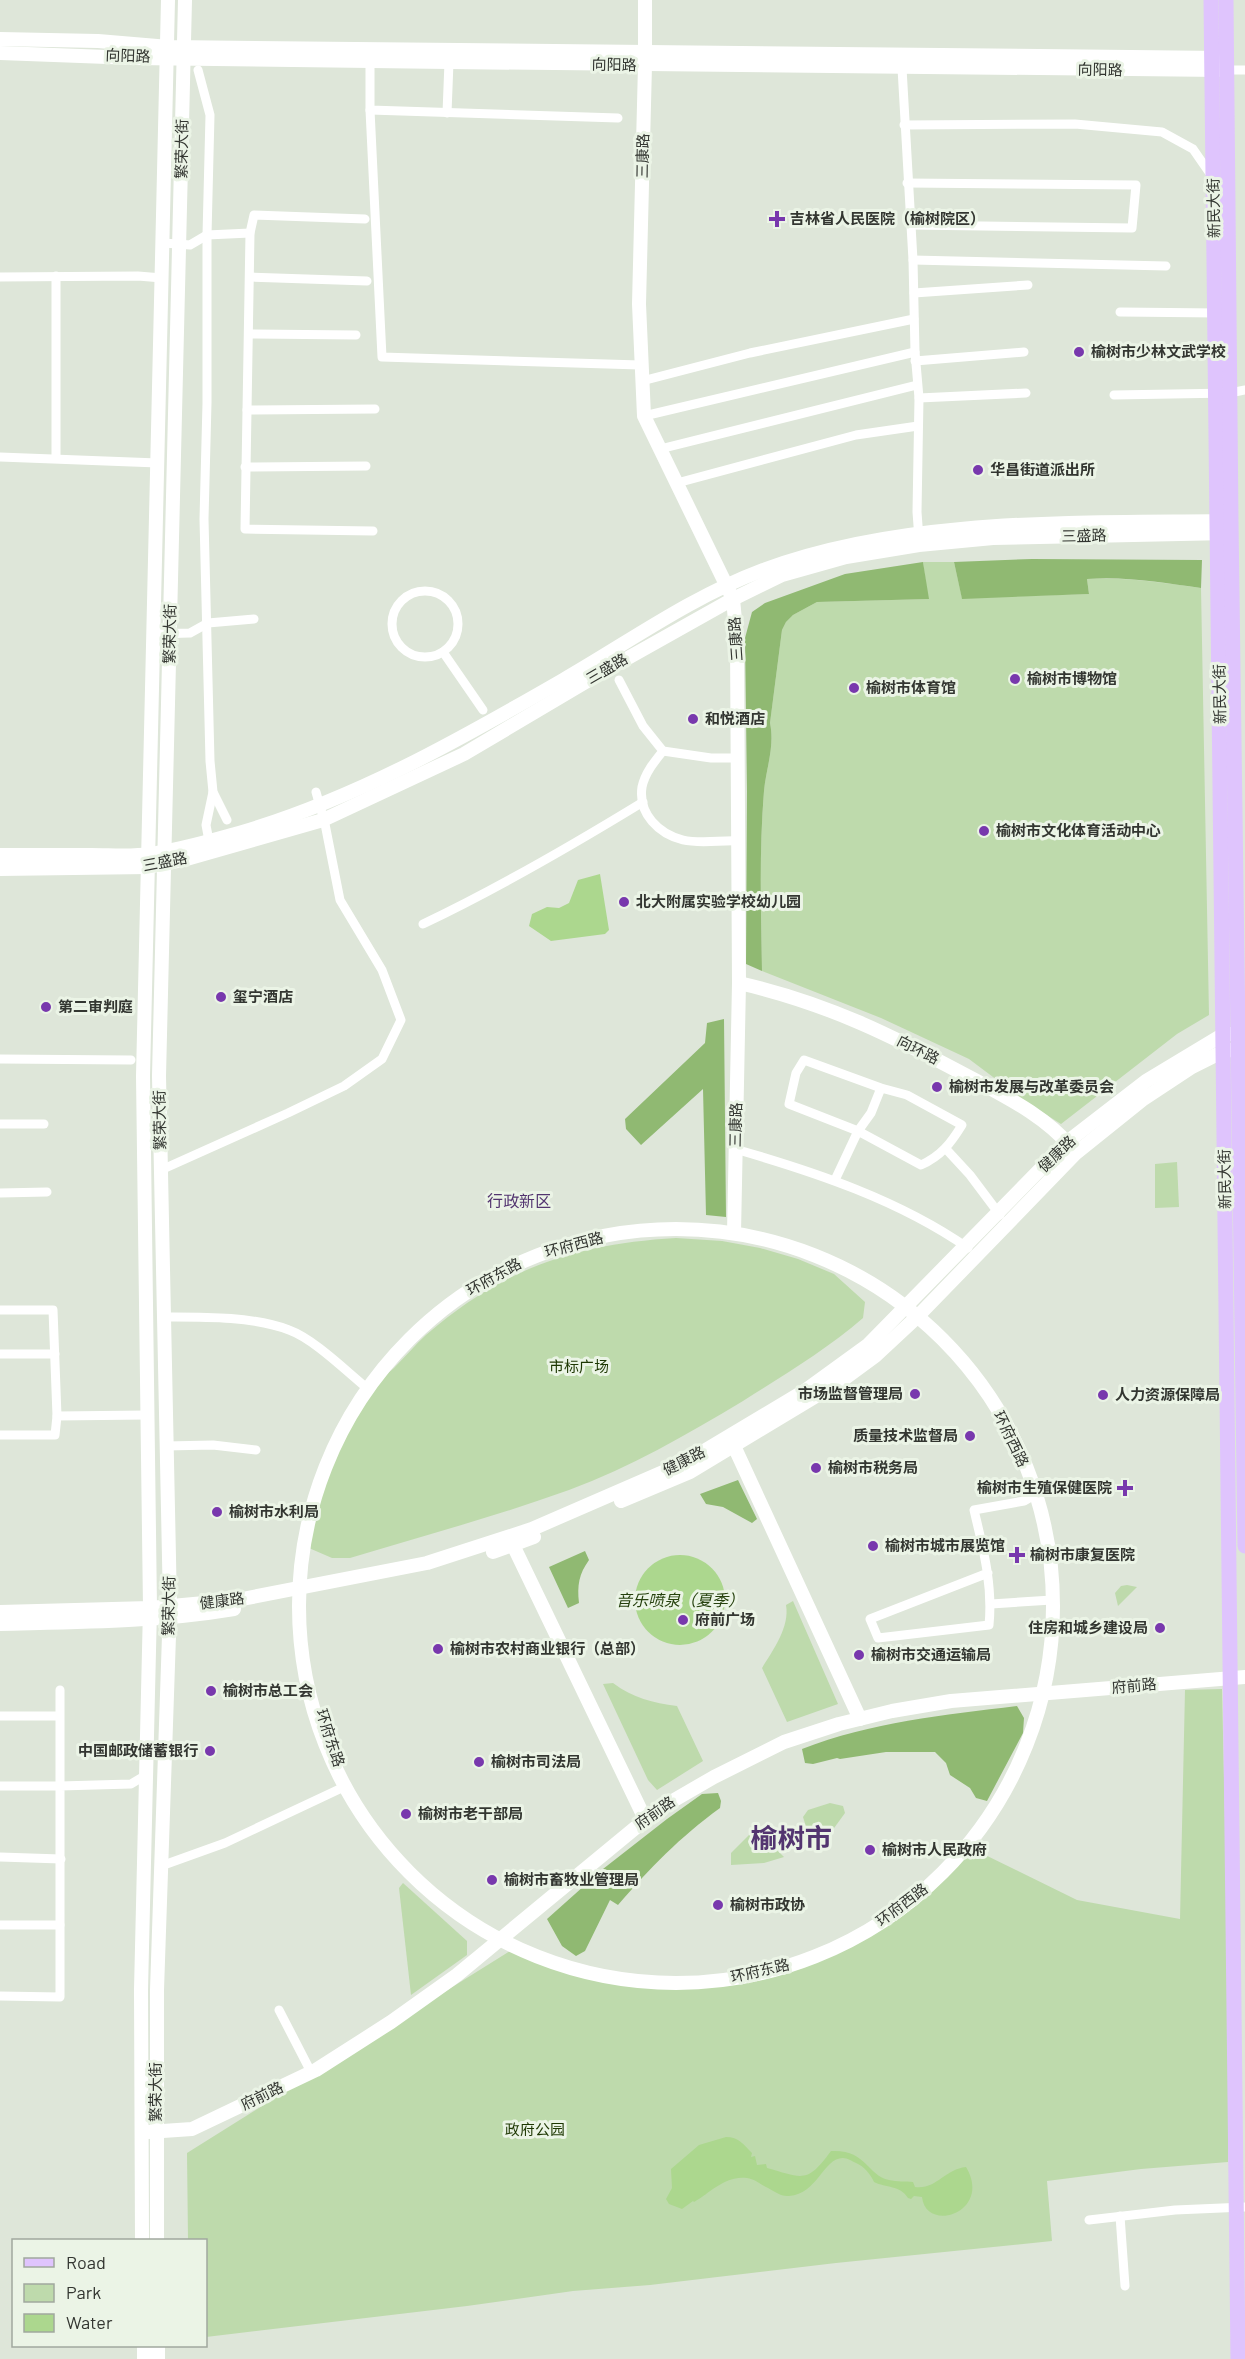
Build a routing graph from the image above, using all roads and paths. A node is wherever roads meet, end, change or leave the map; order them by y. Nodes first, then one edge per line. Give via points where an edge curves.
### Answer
1 (168, 0) edge
2 (184, 0) edge
3 (645, 0) edge
4 (1211, 0) edge
5 (1226, 0) edge
6 (0, 39) edge
7 (168, 52) junction
8 (0, 53) edge
9 (184, 53) junction
10 (645, 59) junction
11 (370, 61) junction
12 (449, 62) junction
13 (1220, 64) junction
14 (902, 68) junction
15 (198, 69) dead end
16 (1245, 70) edge
17 (370, 110) junction
18 (447, 113) junction
19 (618, 118) dead end
20 (904, 125) junction
21 (1214, 178) junction
22 (907, 183) junction
23 (365, 219) dead end
24 (910, 225) junction
25 (250, 233) junction
26 (207, 235) junction
27 (164, 243) junction
28 (180, 244) junction
29 (913, 260) junction
30 (1166, 267) dead end
31 (56, 276) junction
32 (0, 277) edge
33 (162, 278) junction
34 (250, 278) junction
35 (367, 281) dead end
36 (1028, 285) dead end
37 (914, 292) junction
38 (1120, 312) dead end
39 (1222, 313) junction
40 (914, 319) junction
41 (249, 334) junction
42 (356, 335) dead end
43 (1024, 352) dead end
44 (915, 356) junction
45 (640, 365) junction
46 (642, 381) junction
47 (918, 385) junction
48 (1230, 392) edge
49 (1026, 393) dead end
50 (1114, 395) dead end
51 (919, 398) junction
52 (375, 409) dead end
53 (247, 410) junction
54 (644, 416) junction
55 (918, 426) junction
56 (660, 449) junction
57 (0, 457) edge
58 (56, 458) junction
59 (158, 463) junction
60 (366, 466) dead end
61 (245, 467) junction
62 (676, 483) junction
63 (1224, 527) junction
64 (373, 531) dead end
65 (919, 539) junction
66 (726, 584) junction
67 (733, 599) junction
68 (254, 619) dead end
69 (208, 623) junction
70 (154, 634) junction
71 (170, 634) junction
72 (443, 652) junction
73 (619, 680) dead end
74 (483, 710) dead end
75 (663, 751) junction
76 (739, 758) junction
77 (213, 792) junction
78 (316, 792) dead end
79 (643, 802) junction
80 (322, 813) junction
81 (227, 820) dead end
82 (209, 841) junction
83 (739, 841) junction
84 (0, 855) edge
85 (164, 859) junction
86 (148, 861) junction
87 (0, 869) edge
88 (423, 924) dead end
89 (739, 983) junction
90 (1232, 1034) junction
91 (1232, 1050) junction
92 (0, 1059) edge
93 (131, 1060) dead end
94 (881, 1088) junction
95 (0, 1124) edge
96 (44, 1124) dead end
97 (858, 1131) junction
98 (1072, 1148) junction
99 (735, 1149) junction
100 (946, 1149) junction
101 (161, 1170) junction
102 (835, 1180) junction
103 (47, 1192) dead end
104 (0, 1193) edge
105 (998, 1212) junction
106 (1008, 1223) junction
107 (734, 1233) junction
108 (965, 1246) junction
109 (537, 1255) joint
110 (977, 1255) junction
111 (906, 1307) junction
112 (0, 1310) edge
113 (918, 1316) junction
114 (164, 1317) junction
115 (0, 1354) edge
116 (55, 1354) junction
117 (367, 1388) junction
118 (147, 1415) junction
119 (57, 1416) junction
120 (0, 1435) edge
121 (166, 1446) junction
122 (734, 1446) junction
123 (256, 1450) dead end
124 (1036, 1494) junction
125 (513, 1545) junction
126 (1245, 1546) edge
127 (988, 1573) junction
128 (297, 1593) junction
129 (1052, 1600) junction
130 (991, 1604) junction
131 (0, 1612) edge
132 (169, 1612) junction
133 (150, 1614) junction
134 (0, 1624) edge
135 (1238, 1677) edge
136 (60, 1690) dead end
137 (1042, 1694) junction
138 (0, 1716) edge
139 (59, 1716) junction
140 (860, 1719) junction
141 (146, 1775) junction
142 (0, 1786) edge
143 (60, 1786) junction
144 (346, 1786) junction
145 (645, 1819) junction
146 (0, 1857) edge
147 (61, 1858) junction
148 (161, 1866) junction
149 (0, 1925) edge
150 (60, 1925) junction
151 (500, 1942) junction
152 (807, 1960) joint
153 (0, 1996) edge
154 (279, 2010) dead end
155 (311, 2072) junction
156 (140, 2132) junction
157 (156, 2133) junction
158 (1241, 2207) edge
159 (1120, 2216) junction
160 (1089, 2220) dead end
161 (142, 2239) edge
162 (157, 2239) edge
163 (1125, 2286) dead end
164 (1238, 2359) edge

1 - 7 main road, 繁荣大街
2 - 9 main road, 繁荣大街
3 - 10 main road, 三康路
4 - 13 main road, 新民大街
5 - 13 main road, 新民大街
6 - 7 main road, 向阳路 via 98,42
7 - 8 main road, 向阳路
7 - 9 main road, 向阳路
7 - 27 main road, 繁荣大街
9 - 10 main road, 向阳路
9 - 11 main road, 向阳路
9 - 28 main road, 繁荣大街
10 - 12 main road, 向阳路
10 - 13 main road, 向阳路
10 - 14 main road, 向阳路
10 - 45 main road, 三康路
11 - 12 main road, 向阳路
11 - 17 street
12 - 18 street
13 - 14 main road, 向阳路
13 - 16 street
13 - 21 main road, 新民大街
13 - 39 main road, 新民大街
14 - 20 street
15 - 26 street via 210,115
17 - 18 street
17 - 45 street via 382,357
18 - 19 street
20 - 21 street via 1075,124 1162,132 1193,149
20 - 22 street
21 - 39 main road, 新民大街
22 - 24 street
22 - 24 street via 1136,185 1132,228
23 - 25 street via 254,215
24 - 29 street
25 - 26 street
25 - 34 street
26 - 28 street via 190,245
26 - 69 street via 204,519
27 - 28 street
27 - 33 main road, 繁荣大街
28 - 71 main road, 繁荣大街
29 - 30 street
29 - 37 street
31 - 32 street
31 - 33 street
31 - 58 street
33 - 59 main road, 繁荣大街
34 - 35 street
34 - 41 street
36 - 37 street
37 - 40 street
38 - 39 street
39 - 48 main road, 新民大街
40 - 44 street
40 - 46 street via 750,353
41 - 42 street
41 - 53 street
43 - 44 street
44 - 47 street
44 - 54 street
45 - 46 main road, 三康路
46 - 54 main road, 三康路
47 - 51 street
47 - 56 street
48 - 50 street
48 - 63 main road, 新民大街
49 - 51 street
51 - 55 street
52 - 53 street
53 - 61 street
54 - 56 main road, 三康路
55 - 62 street via 856,435
55 - 65 street
56 - 62 main road, 三康路
57 - 58 street
58 - 59 street
59 - 70 main road, 繁荣大街
60 - 61 street
61 - 64 street via 245,529
62 - 66 main road, 三康路
63 - 65 main road via 1034,525 960,529
63 - 90 main road, 新民大街
65 - 66 main road via 867,542 768,568
65 - 67 main road, 三盛路 via 782,575
66 - 67 main road, 三康路
66 - 80 main road via 474,732
67 - 76 main road, 三康路
67 - 80 main road, 三盛路 via 464,754
68 - 69 street
69 - 71 street via 190,633
69 - 77 street
70 - 71 street
70 - 86 main road, 繁荣大街
71 - 85 main road, 繁荣大街
72 - 72 street via 457,635 459,624 453,605 429,591 406,597 393,615 394,637 410,654 433,657
72 - 74 street
73 - 75 street via 643,726
75 - 76 street
75 - 79 street via 650,767 642,787
76 - 83 main road, 三康路
77 - 81 street
77 - 82 street via 207,825
78 - 80 street
79 - 83 street via 655,828 683,840
79 - 88 street via 502,885
80 - 82 main road, 三盛路
80 - 85 main road, 三盛路
80 - 101 street via 340,900 382,970 401,1020 382,1059 344,1086
82 - 85 main road, 三盛路
83 - 89 main road, 三康路
84 - 86 main road, 三盛路
85 - 86 main road, 三盛路
85 - 101 main road, 繁荣大街
86 - 87 main road, 三盛路
86 - 118 main road, 繁荣大街 via 143,1076
89 - 98 main road, 向环路 via 841,1013 914,1047 1034,1112
89 - 99 main road, 三康路
90 - 91 main road, 新民大街
90 - 98 main road, 健康路 via 1146,1081
91 - 98 main road, 健康路 via 1192,1067
91 - 126 main road, 新民大街
91 - 135 main road, 新民大街
92 - 93 street
94 - 97 street
94 - 97 street via 804,1060 796,1073 789,1104
94 - 100 street via 907,1095 962,1125
95 - 96 street
97 - 100 street via 921,1165
97 - 102 street
98 - 105 main road, 健康路
98 - 106 main road, 健康路
99 - 102 street
99 - 107 main road, 三康路
100 - 105 street
101 - 114 main road, 繁荣大街
102 - 108 street
103 - 104 street
105 - 106 street
105 - 108 main road, 健康路
106 - 110 main road, 健康路
107 - 109 main road, 环府西路 via 676,1228 629,1232 582,1240
107 - 111 main road, 环府西路 via 817,1256 873,1284
108 - 110 street
108 - 111 main road, 健康路
109 - 117 main road, 环府东路 via 495,1274 454,1300 418,1329
110 - 113 main road, 健康路
111 - 113 main road, 环府西路
111 - 128 main road, 健康路 via 868,1345 806,1390 684,1463 532,1529 474,1549
112 - 116 street via 53,1310
113 - 122 main road, 健康路 via 841,1381
113 - 124 main road, 环府西路 via 955,1352 988,1393 1014,1439
114 - 117 street via 208,1317 289,1330
114 - 121 main road, 繁荣大街
115 - 116 street
116 - 119 street
117 - 128 main road, 环府东路 via 334,1443 316,1486 304,1532
118 - 119 street
118 - 133 main road, 繁荣大街
119 - 120 street via 55,1435
121 - 123 street via 213,1444
121 - 132 main road, 繁荣大街
122 - 125 main road, 健康路 via 690,1472
122 - 140 main road
124 - 127 street via 1023,1501 974,1510
124 - 129 main road, 环府西路 via 1047,1538
125 - 128 main road, 健康路 via 431,1569
125 - 145 main road
127 - 130 street
127 - 130 street via 870,1620 878,1638 989,1625
128 - 132 main road, 健康路
128 - 144 main road, 环府东路 via 297,1623 303,1647
129 - 130 street
129 - 137 main road, 环府西路 via 1051,1642
131 - 133 main road, 健康路
132 - 133 main road, 健康路
132 - 148 main road, 繁荣大街
133 - 134 main road, 健康路
133 - 141 main road, 繁荣大街
135 - 137 main road, 府前路
135 - 158 main road, 新民大街
136 - 139 street
137 - 140 main road, 府前路 via 951,1701
137 - 152 main road, 环府西路 via 1026,1744 1004,1792 975,1836 900,1909 855,1938
138 - 139 street
139 - 143 street
140 - 145 main road, 府前路 via 784,1742 751,1757
141 - 143 street via 131,1784
141 - 156 main road, 繁荣大街
142 - 143 street
143 - 147 street
144 - 148 street via 235,1839
144 - 151 main road, 环府东路 via 368,1823 411,1873 462,1918
145 - 151 main road, 府前路
146 - 147 street
147 - 150 street
148 - 157 main road, 繁荣大街
149 - 150 street
150 - 153 street via 60,1997
151 - 152 main road, 环府东路 via 599,1977 652,1983 704,1983
151 - 155 main road, 府前路 via 392,2022
154 - 155 street
155 - 157 main road, 府前路 via 192,2128
156 - 157 main road, 府前路
156 - 161 main road, 繁荣大街
157 - 162 main road, 繁荣大街
158 - 159 street
158 - 164 main road, 新民大街
159 - 160 street
159 - 163 street

